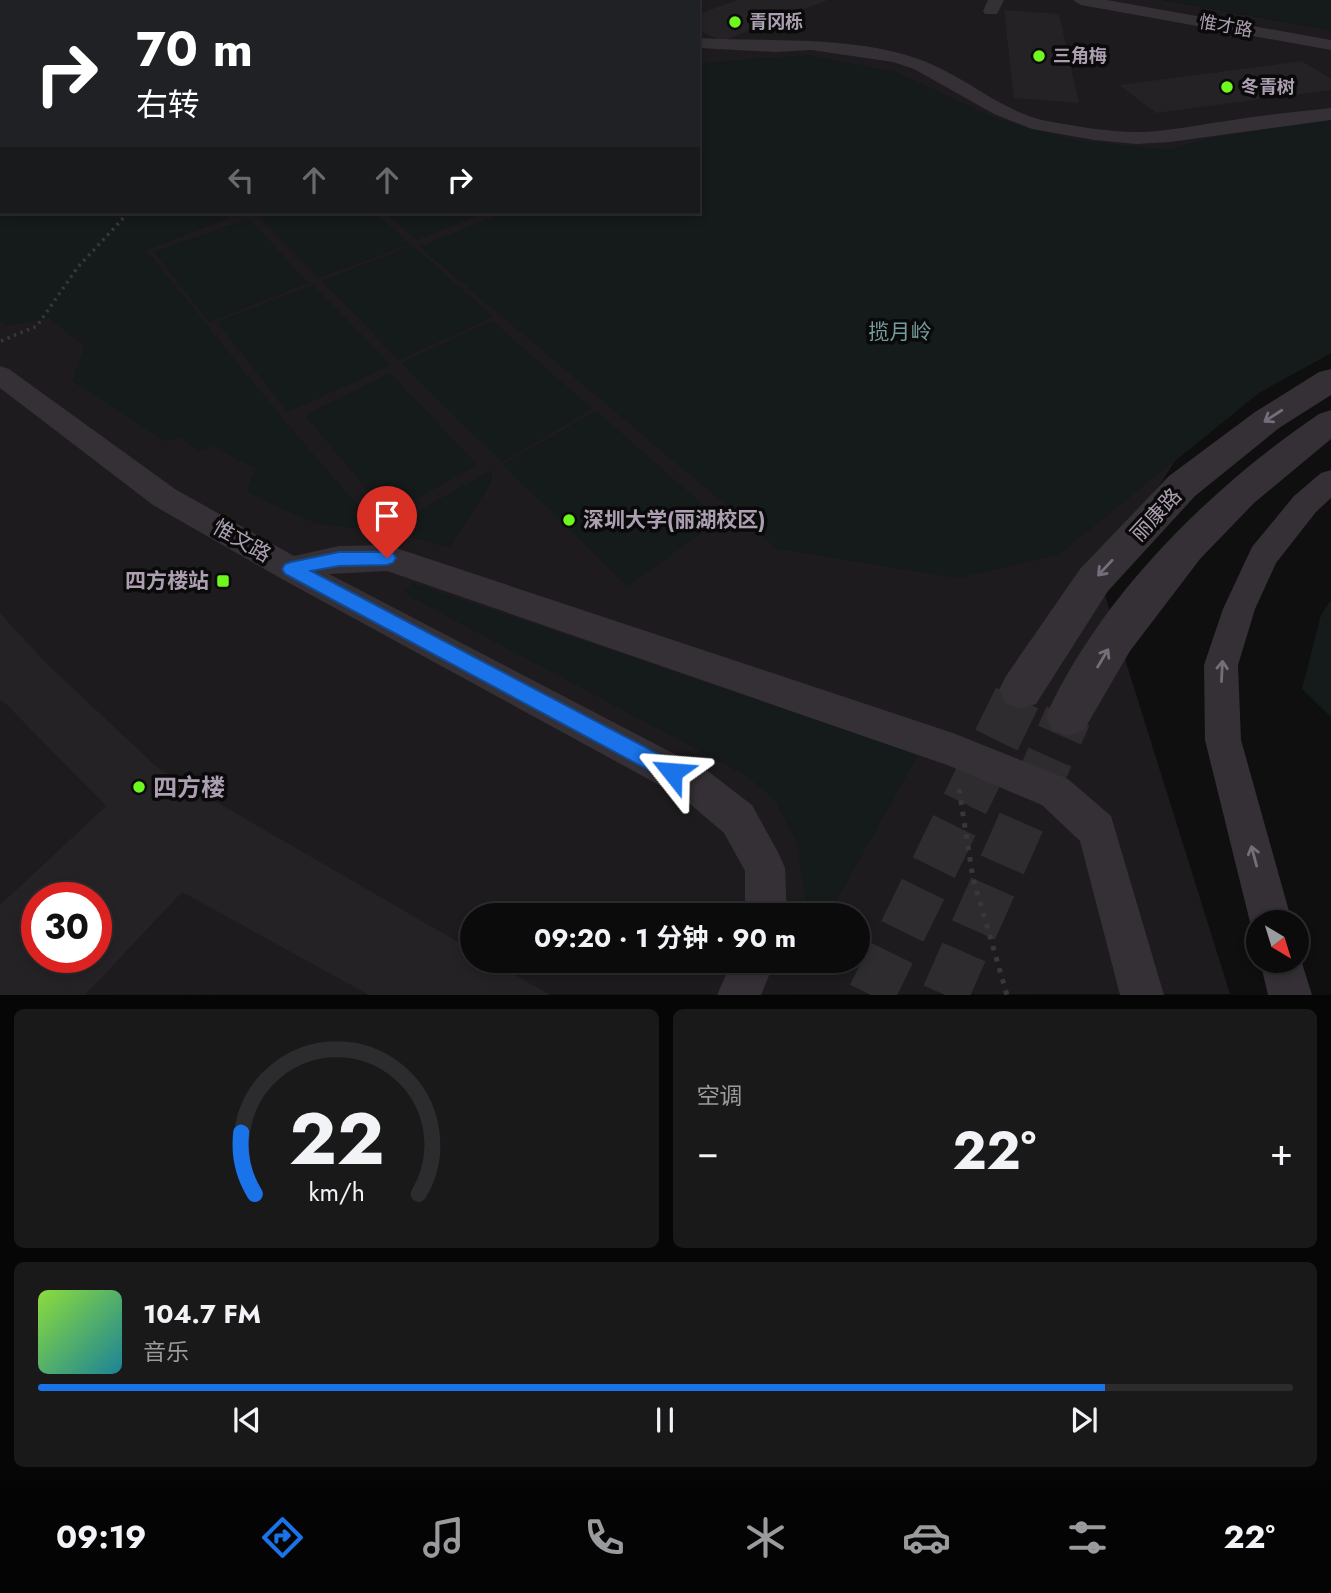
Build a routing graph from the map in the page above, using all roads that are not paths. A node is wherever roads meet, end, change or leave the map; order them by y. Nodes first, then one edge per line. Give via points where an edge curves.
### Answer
1 (1080, 0) edge
2 (700, 43) edge
3 (1331, 45) edge
4 (1331, 114) edge
5 (0, 375) edge
6 (1331, 380) edge
7 (1331, 422) edge
8 (1331, 481) edge
9 (291, 569) junction
10 (1021, 690) tunnel mouth
11 (1068, 716) tunnel mouth
12 (766, 903) edge
13 (1268, 910) edge
14 (749, 973) edge
15 (1284, 973) edge
16 (740, 995) edge
17 (1142, 995) edge
18 (1290, 995) edge

1 - 3 street, 惟才路
2 - 4 street via 811,45 896,57 920,65 1000,110 1039,125 1094,134 1170,136
5 - 9 street, 惟文路 via 164,497
6 -> 10 street, 丽康路 via 1267,420 1182,486 1094,580
11 -> 7 street via 1114,639 1177,559 1248,487
13 -> 8 street via 1223,740 1221,665 1263,556
9 - 12 street, 惟文路 via 696,785 738,819 765,868
9 - 17 street via 339,559 387,558 953,750 1055,792 1097,830
14 - 16 street
15 - 18 street

